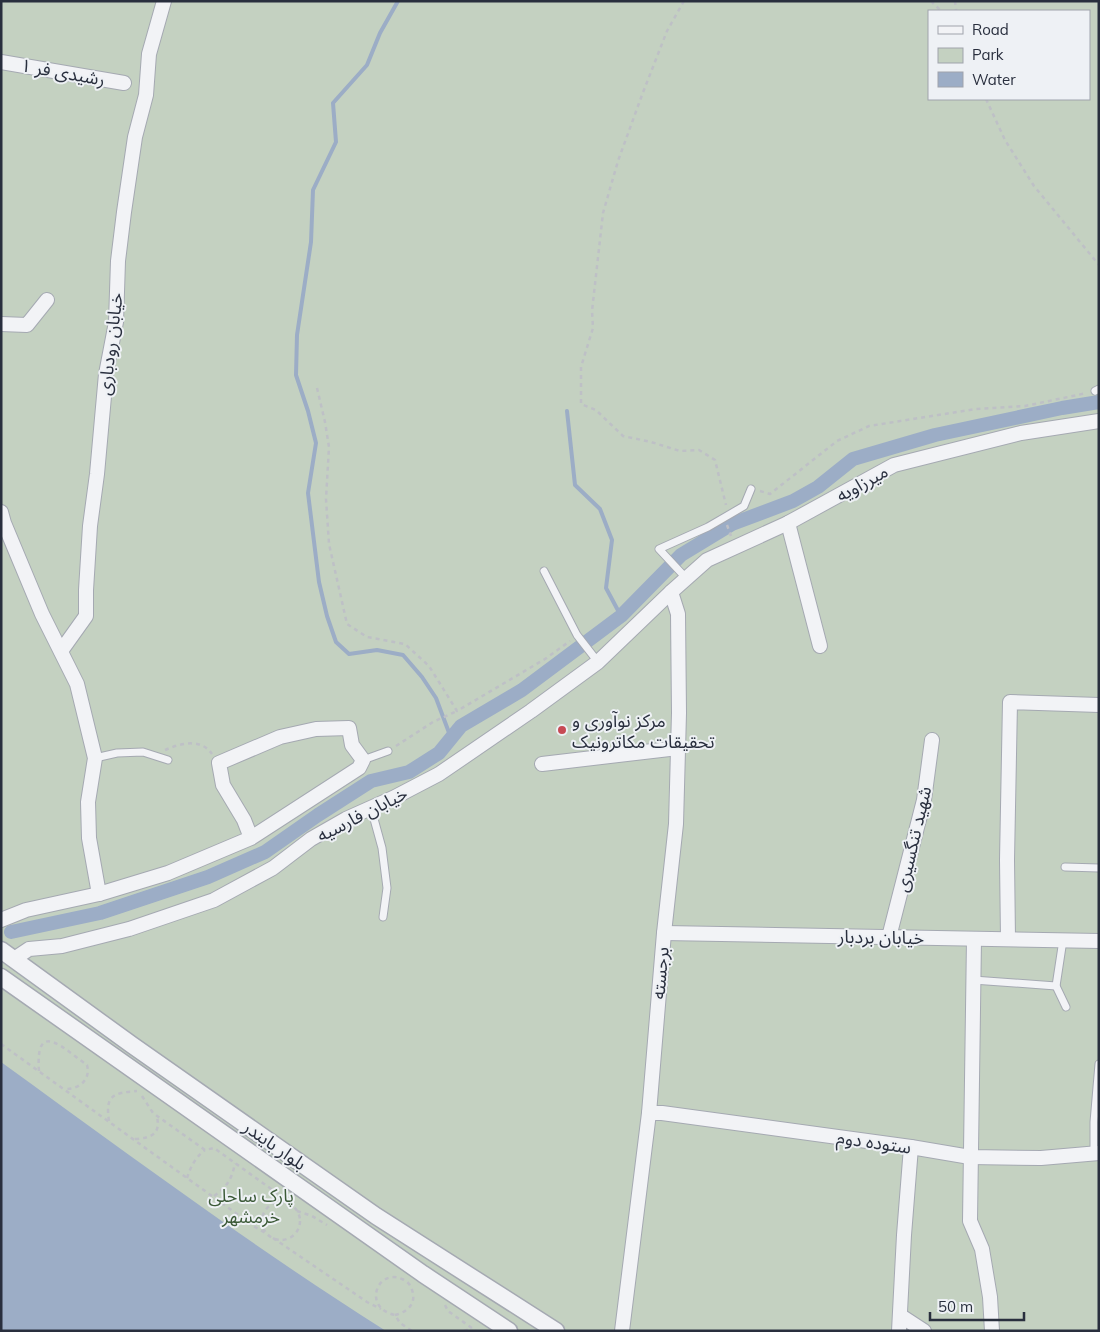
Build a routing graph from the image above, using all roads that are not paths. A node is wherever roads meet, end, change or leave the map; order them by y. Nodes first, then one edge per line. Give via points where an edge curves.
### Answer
1 (164, 1) edge
2 (1, 62) edge
3 (124, 83) dead end
4 (47, 300) dead end
5 (1, 324) edge
6 (1099, 421) edge
7 (751, 489) road end
8 (1, 512) edge
9 (788, 524) junction
10 (544, 571) dead end
11 (682, 575) junction
12 (671, 592) junction
13 (820, 646) dead end
14 (61, 651) junction
15 (593, 657) junction
16 (1099, 705) edge
17 (932, 740) dead end
18 (678, 748) junction
19 (388, 751) road end
20 (95, 758) junction
21 (168, 760) dead end
22 (363, 760) junction
23 (542, 764) dead end
24 (371, 808) junction
25 (251, 838) junction
26 (1064, 867) dead end
27 (1099, 868) edge
28 (99, 894) junction
29 (383, 918) dead end
30 (1, 920) edge
31 (664, 933) junction
32 (889, 937) junction
33 (974, 939) junction
34 (1008, 939) junction
35 (1063, 940) junction
36 (1099, 941) edge
37 (8, 954) edge
38 (1, 978) edge
39 (973, 980) junction
40 (1056, 986) junction
41 (1066, 1006) dead end
42 (1099, 1064) edge
43 (649, 1113) junction
44 (911, 1147) junction
45 (1096, 1153) edge
46 (970, 1156) junction
47 (435, 1254) junction
48 (422, 1274) junction
49 (900, 1316) junction
50 (509, 1331) edge
51 (556, 1331) edge
52 (622, 1331) edge
53 (900, 1331) edge
54 (924, 1331) edge
55 (992, 1331) edge

1 - 14 street, خیابان رودباری via 149,54 146,95 135,138 118,261 116,322 106,374 90,526 86,616
2 - 3 street, رشیدی فر ۱
4 - 5 street via 27,325
6 - 9 street, میرزاویه via 1021,433 894,465
7 - 11 lane via 744,506 728,520 659,549
8 - 14 street via 42,614
9 - 11 street, میرزاویه via 706,560
9 - 13 street
10 - 15 lane via 579,638
11 - 12 street, میرزاویه
12 - 15 street, خیابان فارسیه
12 - 18 street, برجسته via 678,614
14 - 20 street via 77,684
15 - 24 street, خیابان فارسیه via 531,712 440,774
16 - 34 street via 1010,702
17 - 32 street, شهید تنگسیری via 924,800
18 - 23 street
18 - 31 street, برجسته via 676,824
19 - 22 lane
20 - 21 lane via 143,752
20 - 28 street via 88,802 89,838
22 - 25 street, خیابان فارسیه via 359,768
22 - 25 street via 352,745 349,728 316,729 280,737 219,763 223,785
24 - 29 lane via 382,848 387,888
24 - 37 street, خیابان فارسیه via 311,839 273,868 214,900 129,929 62,946
25 - 28 street, خیابان فارسیه via 168,873
26 - 27 lane
28 - 30 street, خیابان فارسیه via 26,910
31 - 32 street, خیابان بردبار
31 - 43 street, برجسته
32 - 33 street, خیابان بردبار
33 - 34 street, خیابان بردبار
33 - 39 street
34 - 35 street, خیابان بردبار
35 - 36 street, خیابان بردبار
35 - 40 lane
37 - 47 street, بلوار بایندر via 148,1056
38 - 48 street, بلوار بایندر
39 - 40 lane
39 - 46 street
40 - 41 lane
42 - 45 lane via 1094,1122
43 - 44 street, ستوده دوم
43 - 52 street, برجسته
44 - 46 street, ستوده دوم
44 - 49 street
45 - 46 street, ستوده دوم via 1041,1158
46 - 55 street via 970,1221 982,1249
47 - 48 street
47 - 51 street, بلوار بایندر
48 - 50 street, بلوار بایندر
49 - 53 street
49 - 54 street

